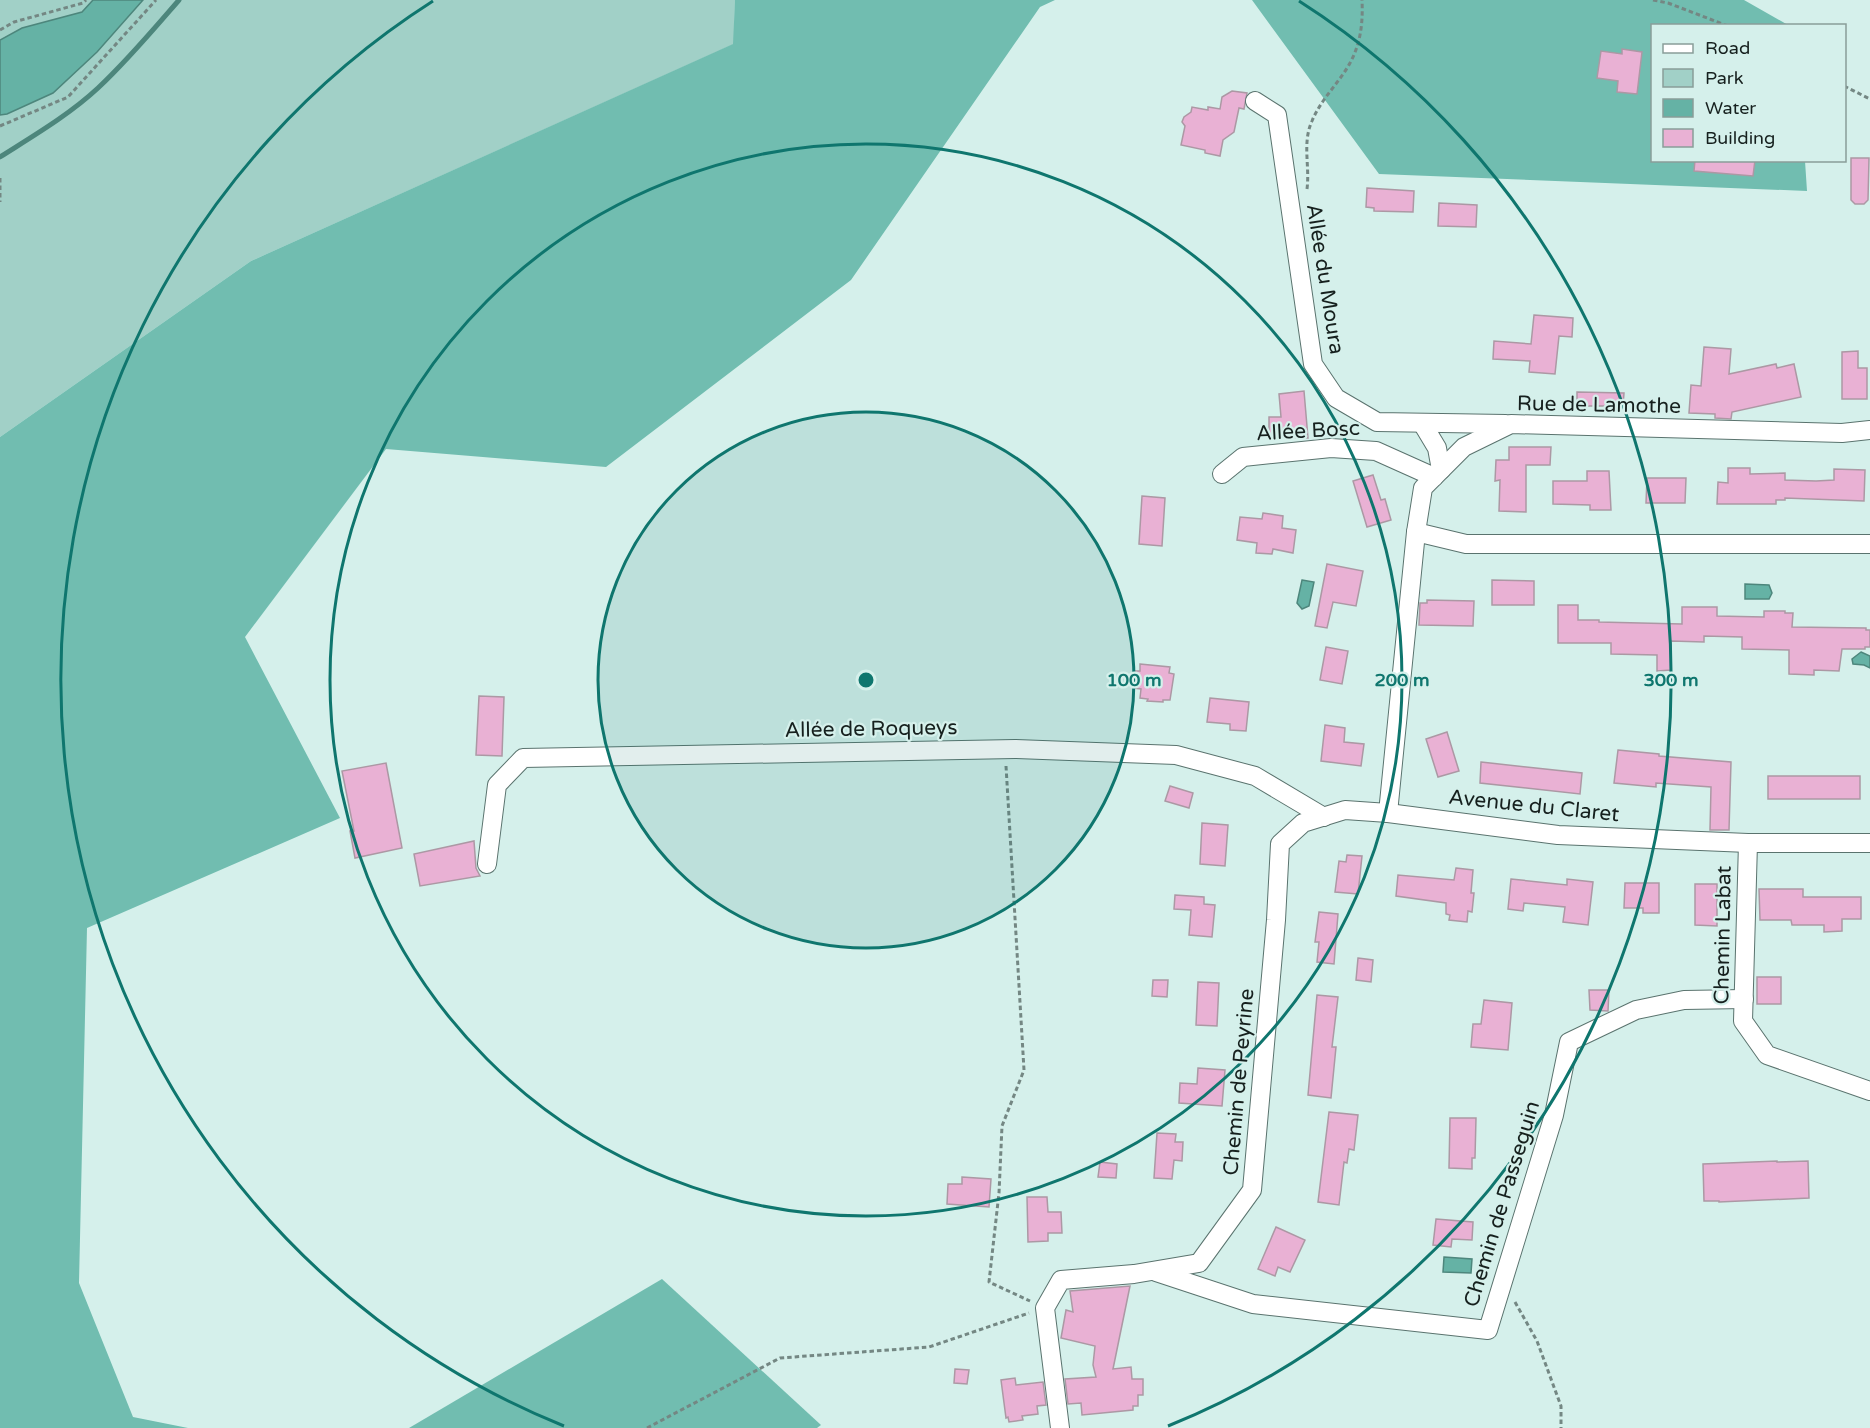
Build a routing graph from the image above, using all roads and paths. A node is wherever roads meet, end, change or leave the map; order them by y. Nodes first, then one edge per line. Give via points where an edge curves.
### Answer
1 (86, 0) edge
2 (156, 0) edge
3 (1362, 0) edge
4 (1653, 0) edge
5 (1723, 24) edge
6 (0, 30) edge
7 (1846, 87) edge
8 (1870, 99) edge
9 (1255, 101) dead end
10 (0, 126) edge
11 (0, 178) edge
12 (0, 202) edge
13 (1290, 207) junction
14 (1422, 423) junction
15 (1511, 424) junction
16 (1870, 430) edge
17 (1437, 473) junction
18 (1222, 474) dead end
19 (1416, 532) junction
20 (1870, 544) edge
21 (1015, 749) junction
22 (1388, 813) junction
23 (1324, 817) junction
24 (1748, 843) junction
25 (1870, 843) edge
26 (487, 864) dead end
27 (1276, 920) joint
28 (1744, 999) junction
29 (1870, 1091) edge
30 (1153, 1271) junction
31 (1503, 1280) junction
32 (1045, 1308) junction
33 (647, 1428) edge
34 (1060, 1428) edge
35 (1561, 1428) edge

1 - 6 path
2 - 10 path via 68,97
3 - 13 path via 1363,20 1350,63 1312,121 1305,146 1307,194
4 - 5 path
7 - 8 path
9 - 13 street, Allée du Moura via 1277,116
11 - 12 path
13 - 14 street, Allée du Moura via 1313,364 1336,398 1377,422
14 - 15 street, Allée du Moura
14 - 17 street via 1437,448
15 - 16 street, Rue de Lamothe via 1842,433
15 - 17 street, Rue de Lamothe via 1464,447
17 - 18 street, Allée Bosc via 1376,451 1331,448 1243,457
17 - 19 street, Rue de Lamothe via 1423,488
19 - 20 street via 1466,544
19 - 22 street, Rue de Lamothe
21 - 23 street, Allée de Roqueys via 1176,755 1255,777
21 - 26 street, Allée de Roqueys via 523,758 497,786
21 - 32 path via 1006,766 1024,1070 1002,1126 989,1282
22 - 23 street, Avenue du Claret via 1345,810
22 - 24 street, Avenue du Claret via 1558,836
23 - 27 street, Avenue du Claret via 1303,823 1280,844
24 - 25 street, Avenue du Claret
24 - 28 street, Chemin Labat
27 - 30 street, Chemin de Peyrine via 1252,1190 1199,1263
28 - 29 street, Chemin Labat via 1743,1021 1767,1055
28 - 31 street, Chemin de Passeguin via 1684,1000 1636,1010 1569,1042 1554,1115
30 - 31 street, Chemin de Passeguin via 1254,1304 1488,1330
30 - 32 street, Chemin de Peyrine via 1061,1280
31 - 35 path via 1537,1341 1561,1406
32 - 33 path via 929,1347 780,1358
32 - 34 street

